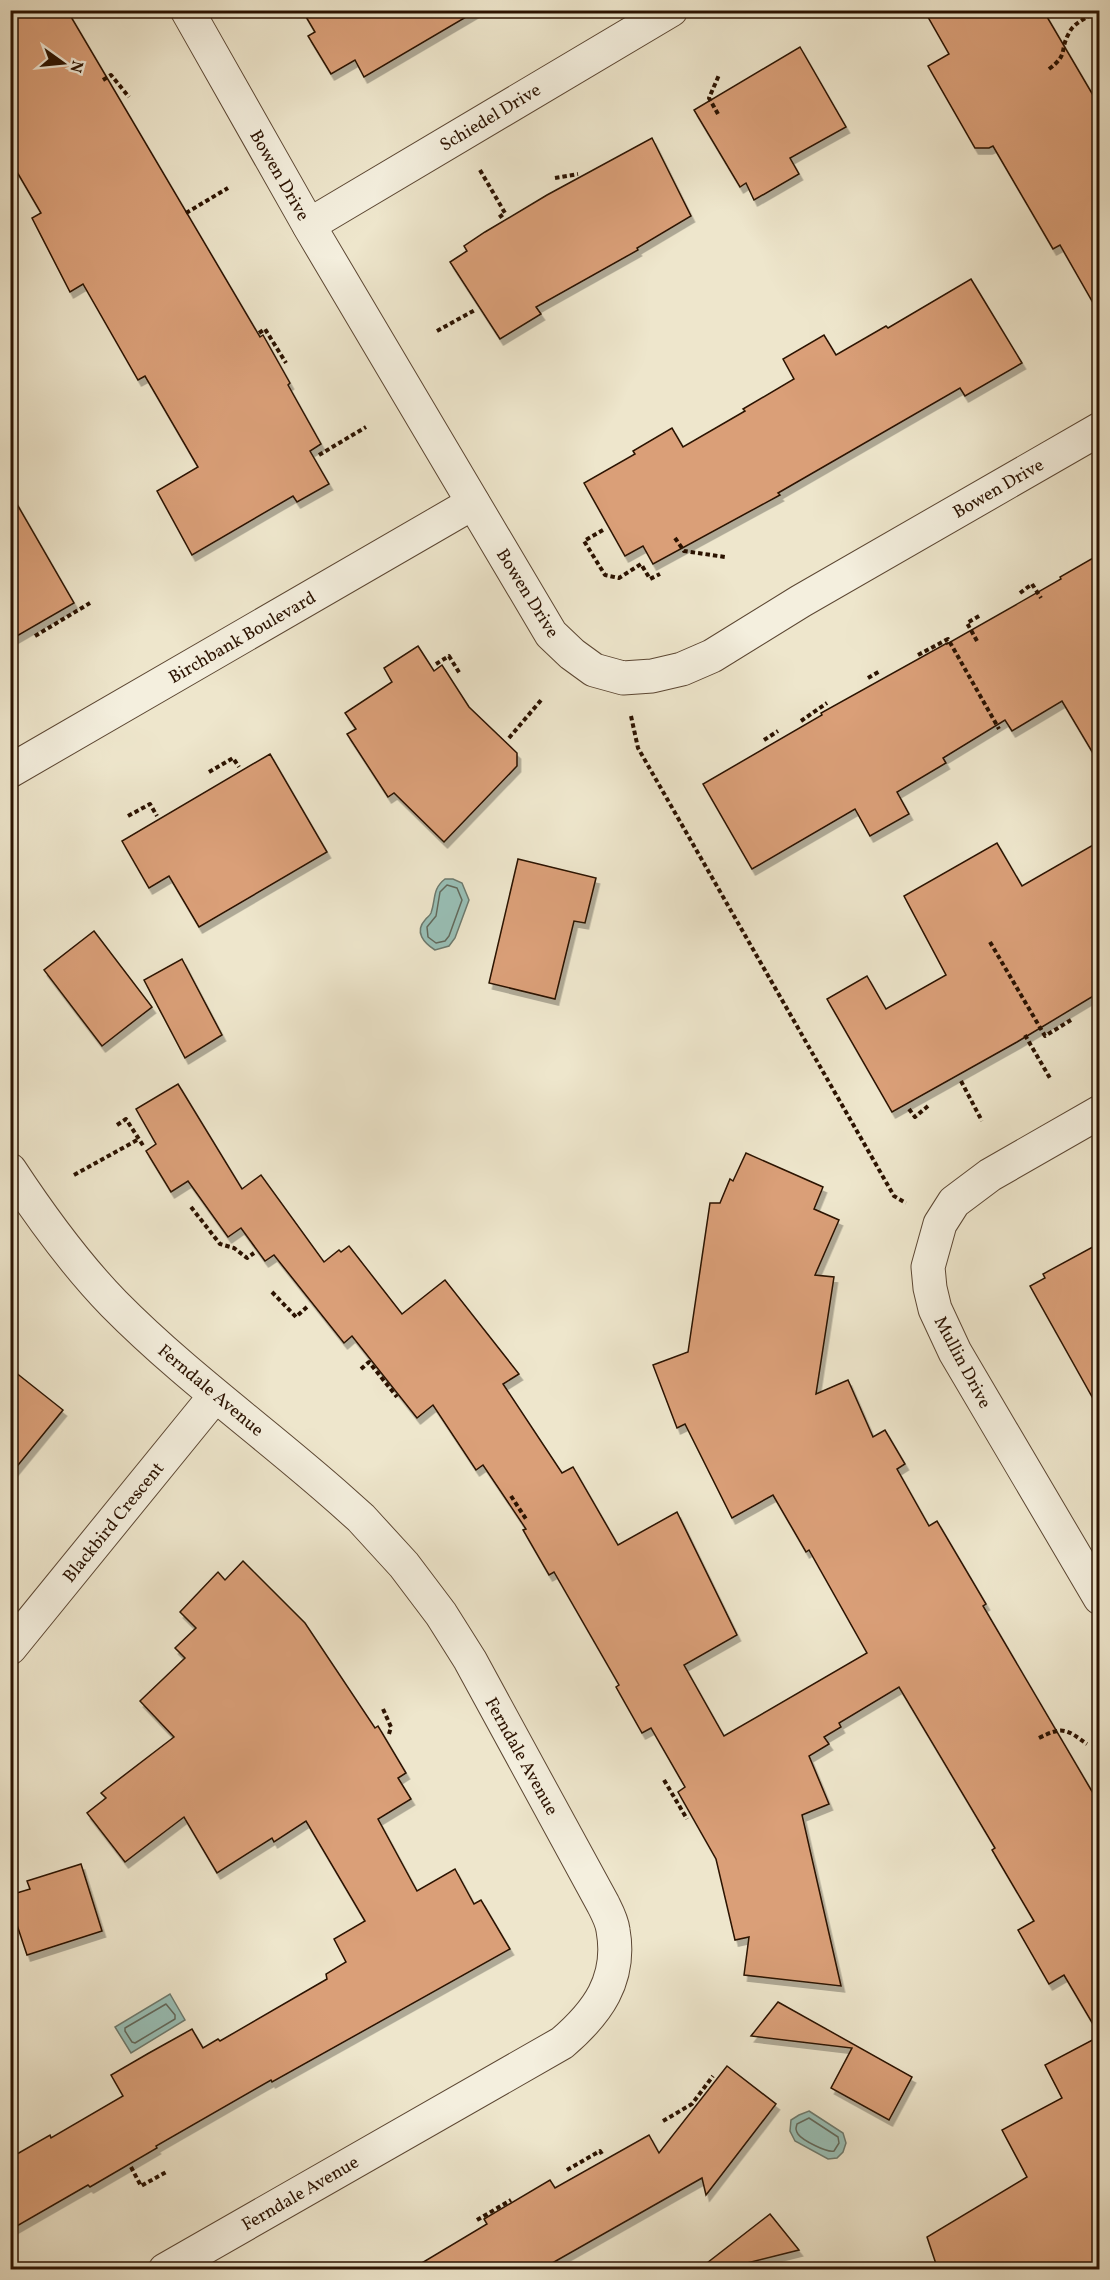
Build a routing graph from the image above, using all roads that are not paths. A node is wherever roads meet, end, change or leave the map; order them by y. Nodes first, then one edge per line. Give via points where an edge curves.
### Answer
1 (187, 10) edge
2 (671, 10) edge
3 (309, 225) junction
4 (1100, 429) edge
5 (473, 503) junction
6 (10, 771) edge
7 (1100, 1112) edge
8 (10, 1170) edge
9 (215, 1396) junction
10 (1100, 1598) edge
11 (10, 1648) edge
12 (165, 2270) edge

1 - 3 street, Bowen Drive
2 - 3 street, Schiedel Drive
3 - 5 street, Bowen Drive
4 - 5 street, Bowen Drive via 712,656 652,676 623,678 594,670 572,654 551,633
5 - 6 street, Birchbank Boulevard
7 - 10 street, Mullin Drive via 990,1175 954,1202 940,1224 928,1267 935,1309 955,1352
8 - 9 street, Ferndale Avenue via 81,1268 114,1304
9 - 11 street, Blackbird Crescent
9 - 12 street, Ferndale Avenue via 361,1518 441,1614 603,1904 613,1929 615,1959 601,2002 583,2025 561,2043

